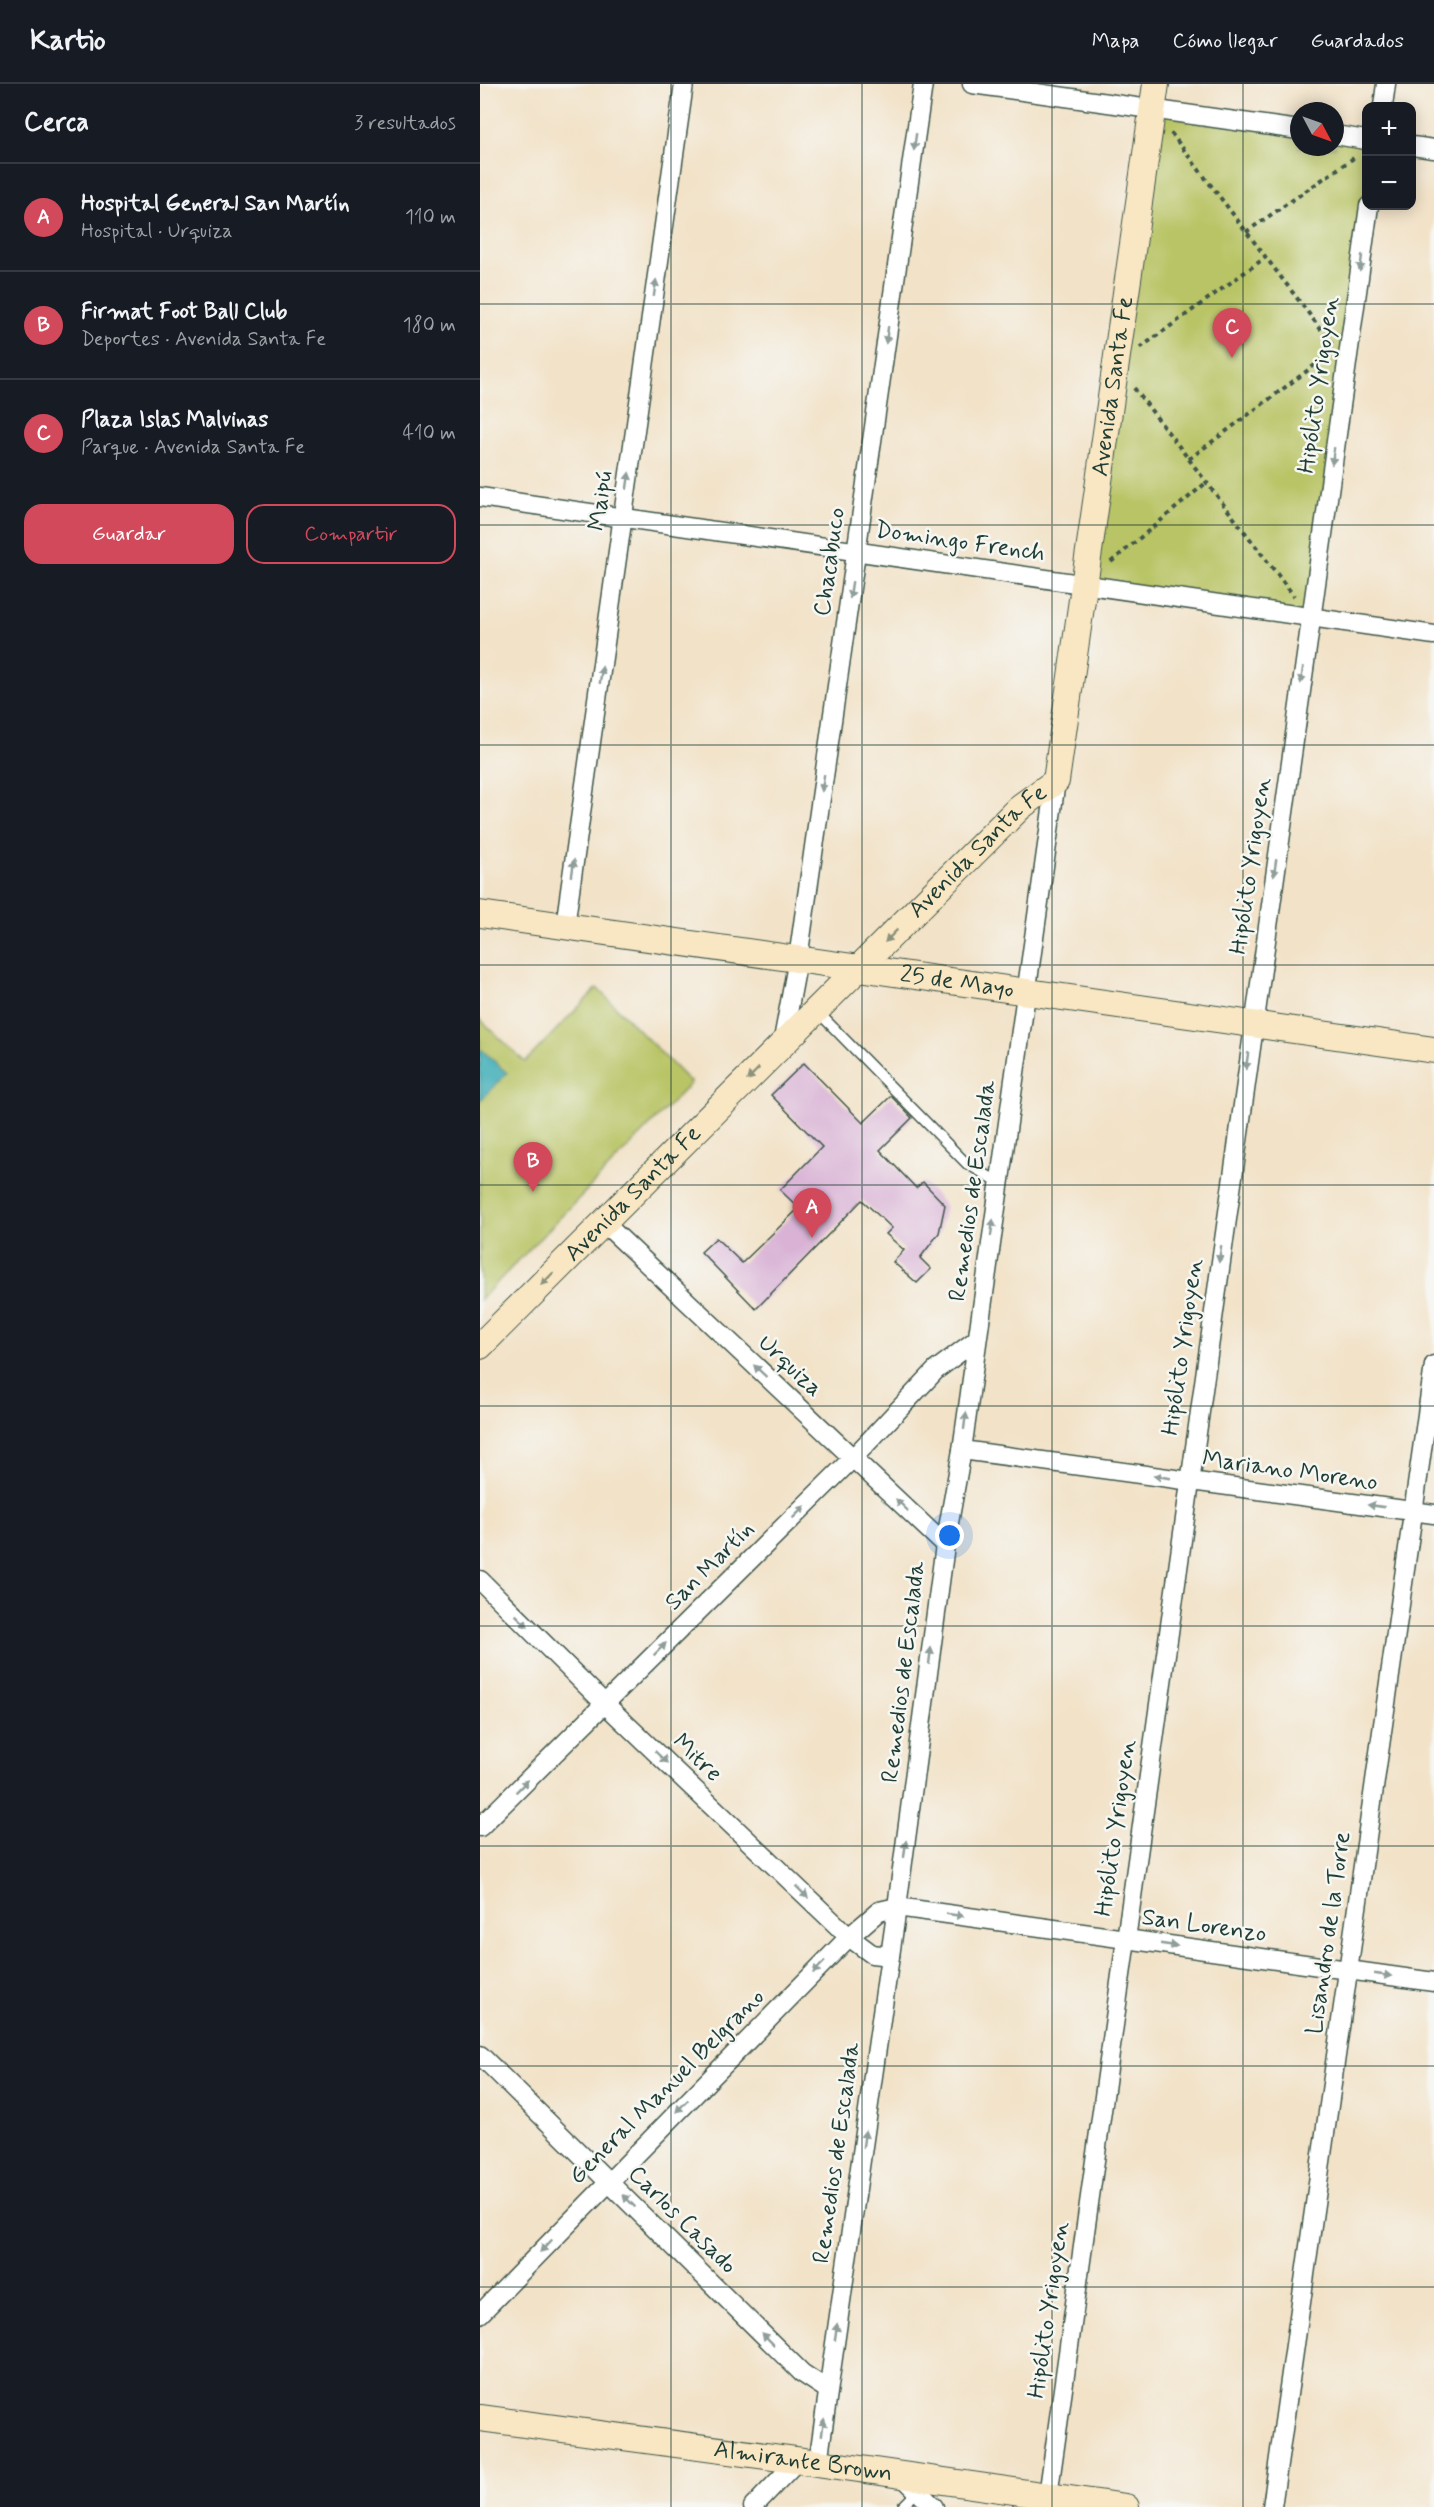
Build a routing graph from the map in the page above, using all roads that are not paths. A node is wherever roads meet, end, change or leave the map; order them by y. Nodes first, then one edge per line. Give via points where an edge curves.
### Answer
1 (684, 84) edge
2 (923, 84) edge
3 (972, 84) edge
4 (1156, 84) edge
5 (1386, 84) edge
6 (1384, 102) edge
7 (1153, 110) junction
8 (1290, 129) edge
9 (1344, 139) edge
10 (1416, 147) edge
11 (1362, 148) edge
12 (1434, 150) edge
13 (1368, 210) edge
14 (480, 497) edge
15 (623, 518) junction
16 (856, 551) junction
17 (1085, 584) junction
18 (1310, 617) junction
19 (1434, 635) edge
20 (1056, 782) junction
21 (480, 914) edge
22 (565, 926) junction
23 (798, 959) junction
24 (860, 967) junction
25 (1027, 991) junction
26 (816, 1011) junction
27 (1253, 1024) junction
28 (782, 1045) junction
29 (1434, 1050) edge
30 (999, 1182) junction
31 (603, 1222) junction
32 (976, 1340) junction
33 (480, 1346) edge
34 (1434, 1365) edge
35 (962, 1450) junction
36 (853, 1458) junction
37 (1189, 1481) junction
38 (1413, 1511) junction
39 (1434, 1514) edge
40 (945, 1545) junction
41 (480, 1580) edge
42 (605, 1704) junction
43 (480, 1827) edge
44 (897, 1907) junction
45 (849, 1937) junction
46 (1125, 1939) junction
47 (890, 1956) junction
48 (1348, 1970) junction
49 (1434, 1982) edge
50 (480, 2055) edge
51 (609, 2181) junction
52 (480, 2314) edge
53 (828, 2390) junction
54 (480, 2418) edge
55 (808, 2461) junction
56 (909, 2483) junction
57 (1048, 2496) junction
58 (753, 2507) edge
59 (902, 2507) edge
60 (934, 2507) edge
61 (1126, 2507) edge
62 (1272, 2507) edge

15 -> 1 street, Maipú
2 -> 16 street, Chacabuco
3 - 7 street
4 - 7 street, Avenida Santa Fe
5 - 6 street
7 - 8 street
7 - 17 street, Avenida Santa Fe
9 - 11 street
10 - 12 street
13 -> 18 street, Hipólito Yrigoyen
14 - 15 street, Domingo French
15 - 16 street, Domingo French
22 -> 15 street, Maipú
16 - 17 street, Domingo French
16 -> 23 street, Chacabuco
17 - 18 street, Domingo French
17 - 20 street, Avenida Santa Fe
18 - 19 street, Domingo French
18 -> 27 street, Hipólito Yrigoyen
20 -> 24 street, Avenida Santa Fe via 1020,807
20 - 25 street, Remedios de Escalada
21 - 22 street, 25 de Mayo
22 - 23 street, 25 de Mayo
23 - 24 street, 25 de Mayo
23 - 28 street, Chacabuco
24 - 25 street, 25 de Mayo
24 - 26 street, Avenida Santa Fe
25 - 27 street, 25 de Mayo
25 - 30 street, Remedios de Escalada
26 - 28 street, Avenida Santa Fe
26 - 30 lane via 967,1164
27 - 29 street, 25 de Mayo
27 -> 37 street, Hipólito Yrigoyen
28 -> 31 street, Avenida Santa Fe
32 -> 30 street, Remedios de Escalada
31 -> 33 street, Avenida Santa Fe
36 -> 31 street, Urquiza
35 -> 32 street, Remedios de Escalada
32 - 36 street, San Martín via 936,1370
34 - 38 street, Lisandro de la Torre
37 -> 35 street, Mariano Moreno
35 - 40 street, Remedios de Escalada
40 -> 36 street, Urquiza
42 -> 36 street, San Martín
38 -> 37 street, Mariano Moreno
37 - 46 street, Hipólito Yrigoyen
38 - 39 street, Mariano Moreno
38 - 48 street, Lisandro de la Torre
44 -> 40 street, Remedios de Escalada
41 -> 42 street, Mitre
43 -> 42 street, San Martín
42 -> 45 street, Mitre
44 - 45 street, General Manuel Belgrano via 879,1911
44 -> 46 street, San Lorenzo
44 - 47 street, Remedios de Escalada
45 - 47 street, Mitre via 872,1954
45 -> 51 street, General Manuel Belgrano
46 -> 48 street, San Lorenzo
46 - 57 street, Hipólito Yrigoyen
53 -> 47 street, Remedios de Escalada
48 -> 49 street, San Lorenzo
48 - 62 street, Lisandro de la Torre
50 - 51 street, Carlos Casado
51 -> 52 street, General Manuel Belgrano
53 -> 51 street, Carlos Casado via 802,2373
55 -> 53 street, Remedios de Escalada
54 - 55 street, Almirante Brown
55 - 56 street, Almirante Brown
55 - 58 street
56 - 57 street, Almirante Brown
56 - 59 lane
56 - 60 street
57 - 61 street, Almirante Brown

